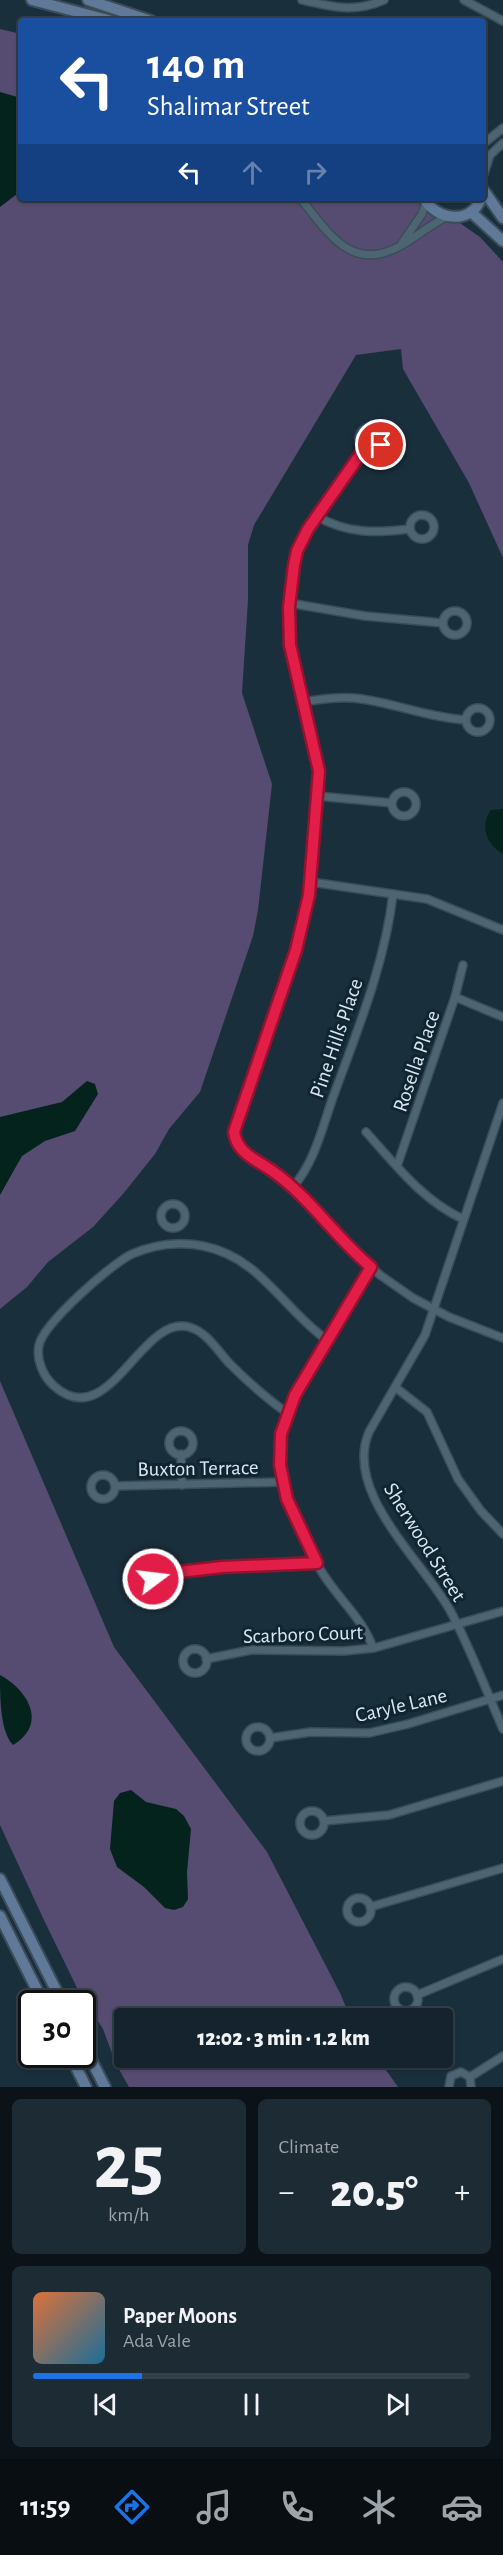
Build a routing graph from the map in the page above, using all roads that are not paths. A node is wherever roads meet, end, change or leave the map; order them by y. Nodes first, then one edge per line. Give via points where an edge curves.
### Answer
1 (32, 0) edge
2 (88, 0) edge
3 (302, 0) edge
4 (384, 0) edge
5 (464, 0) edge
6 (101, 18) edge
7 (142, 18) edge
8 (503, 21) edge
9 (503, 128) edge
10 (486, 142) edge
11 (503, 143) edge
12 (486, 174) edge
13 (486, 192) edge
14 (302, 201) edge
15 (425, 201) edge
16 (426, 201) edge
17 (476, 201) edge
18 (471, 212) junction
19 (446, 217) junction
20 (503, 218) edge
21 (503, 241) edge
22 (400, 246) junction
23 (364, 449) dead end
24 (316, 516) junction
25 (410, 529) dead end
26 (289, 603) junction
27 (443, 623) dead end
28 (302, 702) junction
29 (466, 720) dead end
30 (317, 796) junction
31 (392, 803) dead end
32 (311, 882) junction
33 (393, 894) junction
34 (503, 930) edge
35 (463, 965) dead end
36 (455, 997) junction
37 (503, 1017) edge
38 (503, 1103) edge
39 (366, 1132) dead end
40 (397, 1166) junction
41 (293, 1187) junction
42 (463, 1220) junction
43 (173, 1228) dead end
44 (174, 1242) junction
45 (371, 1267) junction
46 (434, 1309) junction
47 (503, 1338) edge
48 (327, 1340) junction
49 (395, 1388) junction
50 (287, 1413) junction
51 (180, 1454) dead end
52 (282, 1482) junction
53 (182, 1485) junction
54 (115, 1486) dead end
55 (503, 1534) edge
56 (317, 1563) junction
57 (153, 1575) dead end
58 (503, 1611) edge
59 (456, 1624) junction
60 (373, 1648) junction
61 (206, 1659) dead end
62 (503, 1695) edge
63 (490, 1699) junction
64 (503, 1729) edge
65 (270, 1738) dead end
66 (503, 1781) edge
67 (324, 1821) dead end
68 (503, 1868) edge
69 (0, 1879) edge
70 (370, 1907) dead end
71 (0, 1916) edge
72 (503, 1959) edge
73 (37, 1990) edge
74 (56, 1990) edge
75 (417, 1995) dead end
76 (503, 2056) edge
77 (76, 2068) edge
78 (95, 2068) edge
79 (470, 2077) junction
80 (86, 2087) edge
81 (105, 2087) edge
82 (449, 2087) edge
83 (471, 2087) edge

1 - 6 main road
2 - 7 main road
3 - 4 street via 341,9 362,8
5 - 8 street
9 - 10 street
11 - 12 street via 490,155
13 - 20 main road
14 - 22 street via 331,236 351,252 371,255
15 - 22 street via 422,214
16 - 19 main road
17 - 18 main road
18 - 19 main road
18 - 21 main road
19 - 22 street
23 - 24 street
24 - 25 street via 359,532
24 - 26 street via 297,551
26 - 27 street via 365,616
26 - 28 street via 290,652
28 - 29 street via 362,699 434,717
28 - 30 street via 318,762
30 - 31 street
30 - 32 street
32 - 33 street
32 - 41 street via 296,950 234,1132 244,1153
33 - 34 street via 433,901
33 - 41 street, Pine Hills Place via 385,939 346,1062 311,1156
35 - 36 street, Rosella Place
36 - 37 street
36 - 40 street, Rosella Place
38 - 42 street, Sherwood Street
39 - 40 street
40 - 42 street via 437,1204
41 - 45 street
42 - 46 street, Sherwood Street
43 - 44 street
44 - 48 street via 214,1249 244,1262
44 - 50 street via 146,1249 108,1269 41,1338 42,1370 54,1386 69,1394 94,1394 163,1332 184,1326 204,1335
45 - 46 street
45 - 48 street
46 - 47 street
46 - 49 street, Sherwood Street via 422,1342
48 - 50 street
49 - 55 street via 427,1412 458,1479
49 - 59 street, Sherwood Street via 365,1442 364,1470 384,1516 439,1593
50 - 52 street via 280,1449
51 - 53 street
52 - 53 street, Buxton Terrace
52 - 56 street
53 - 54 street, Buxton Terrace
56 - 57 street
56 - 60 street via 367,1632
58 - 59 street, Scarboro Court
59 - 60 street, Scarboro Court
59 - 63 street, Sherwood Street
60 - 61 street, Scarboro Court via 251,1650
62 - 63 street, Caryle Lane
63 - 64 street, Sherwood Street
63 - 65 street, Caryle Lane via 369,1733 311,1732
66 - 67 street via 390,1815
68 - 70 street
69 - 74 main road
71 - 73 main road
72 - 75 street
76 - 79 street
77 - 80 main road
78 - 81 main road
79 - 82 street via 465,2072 454,2073
79 - 83 street

